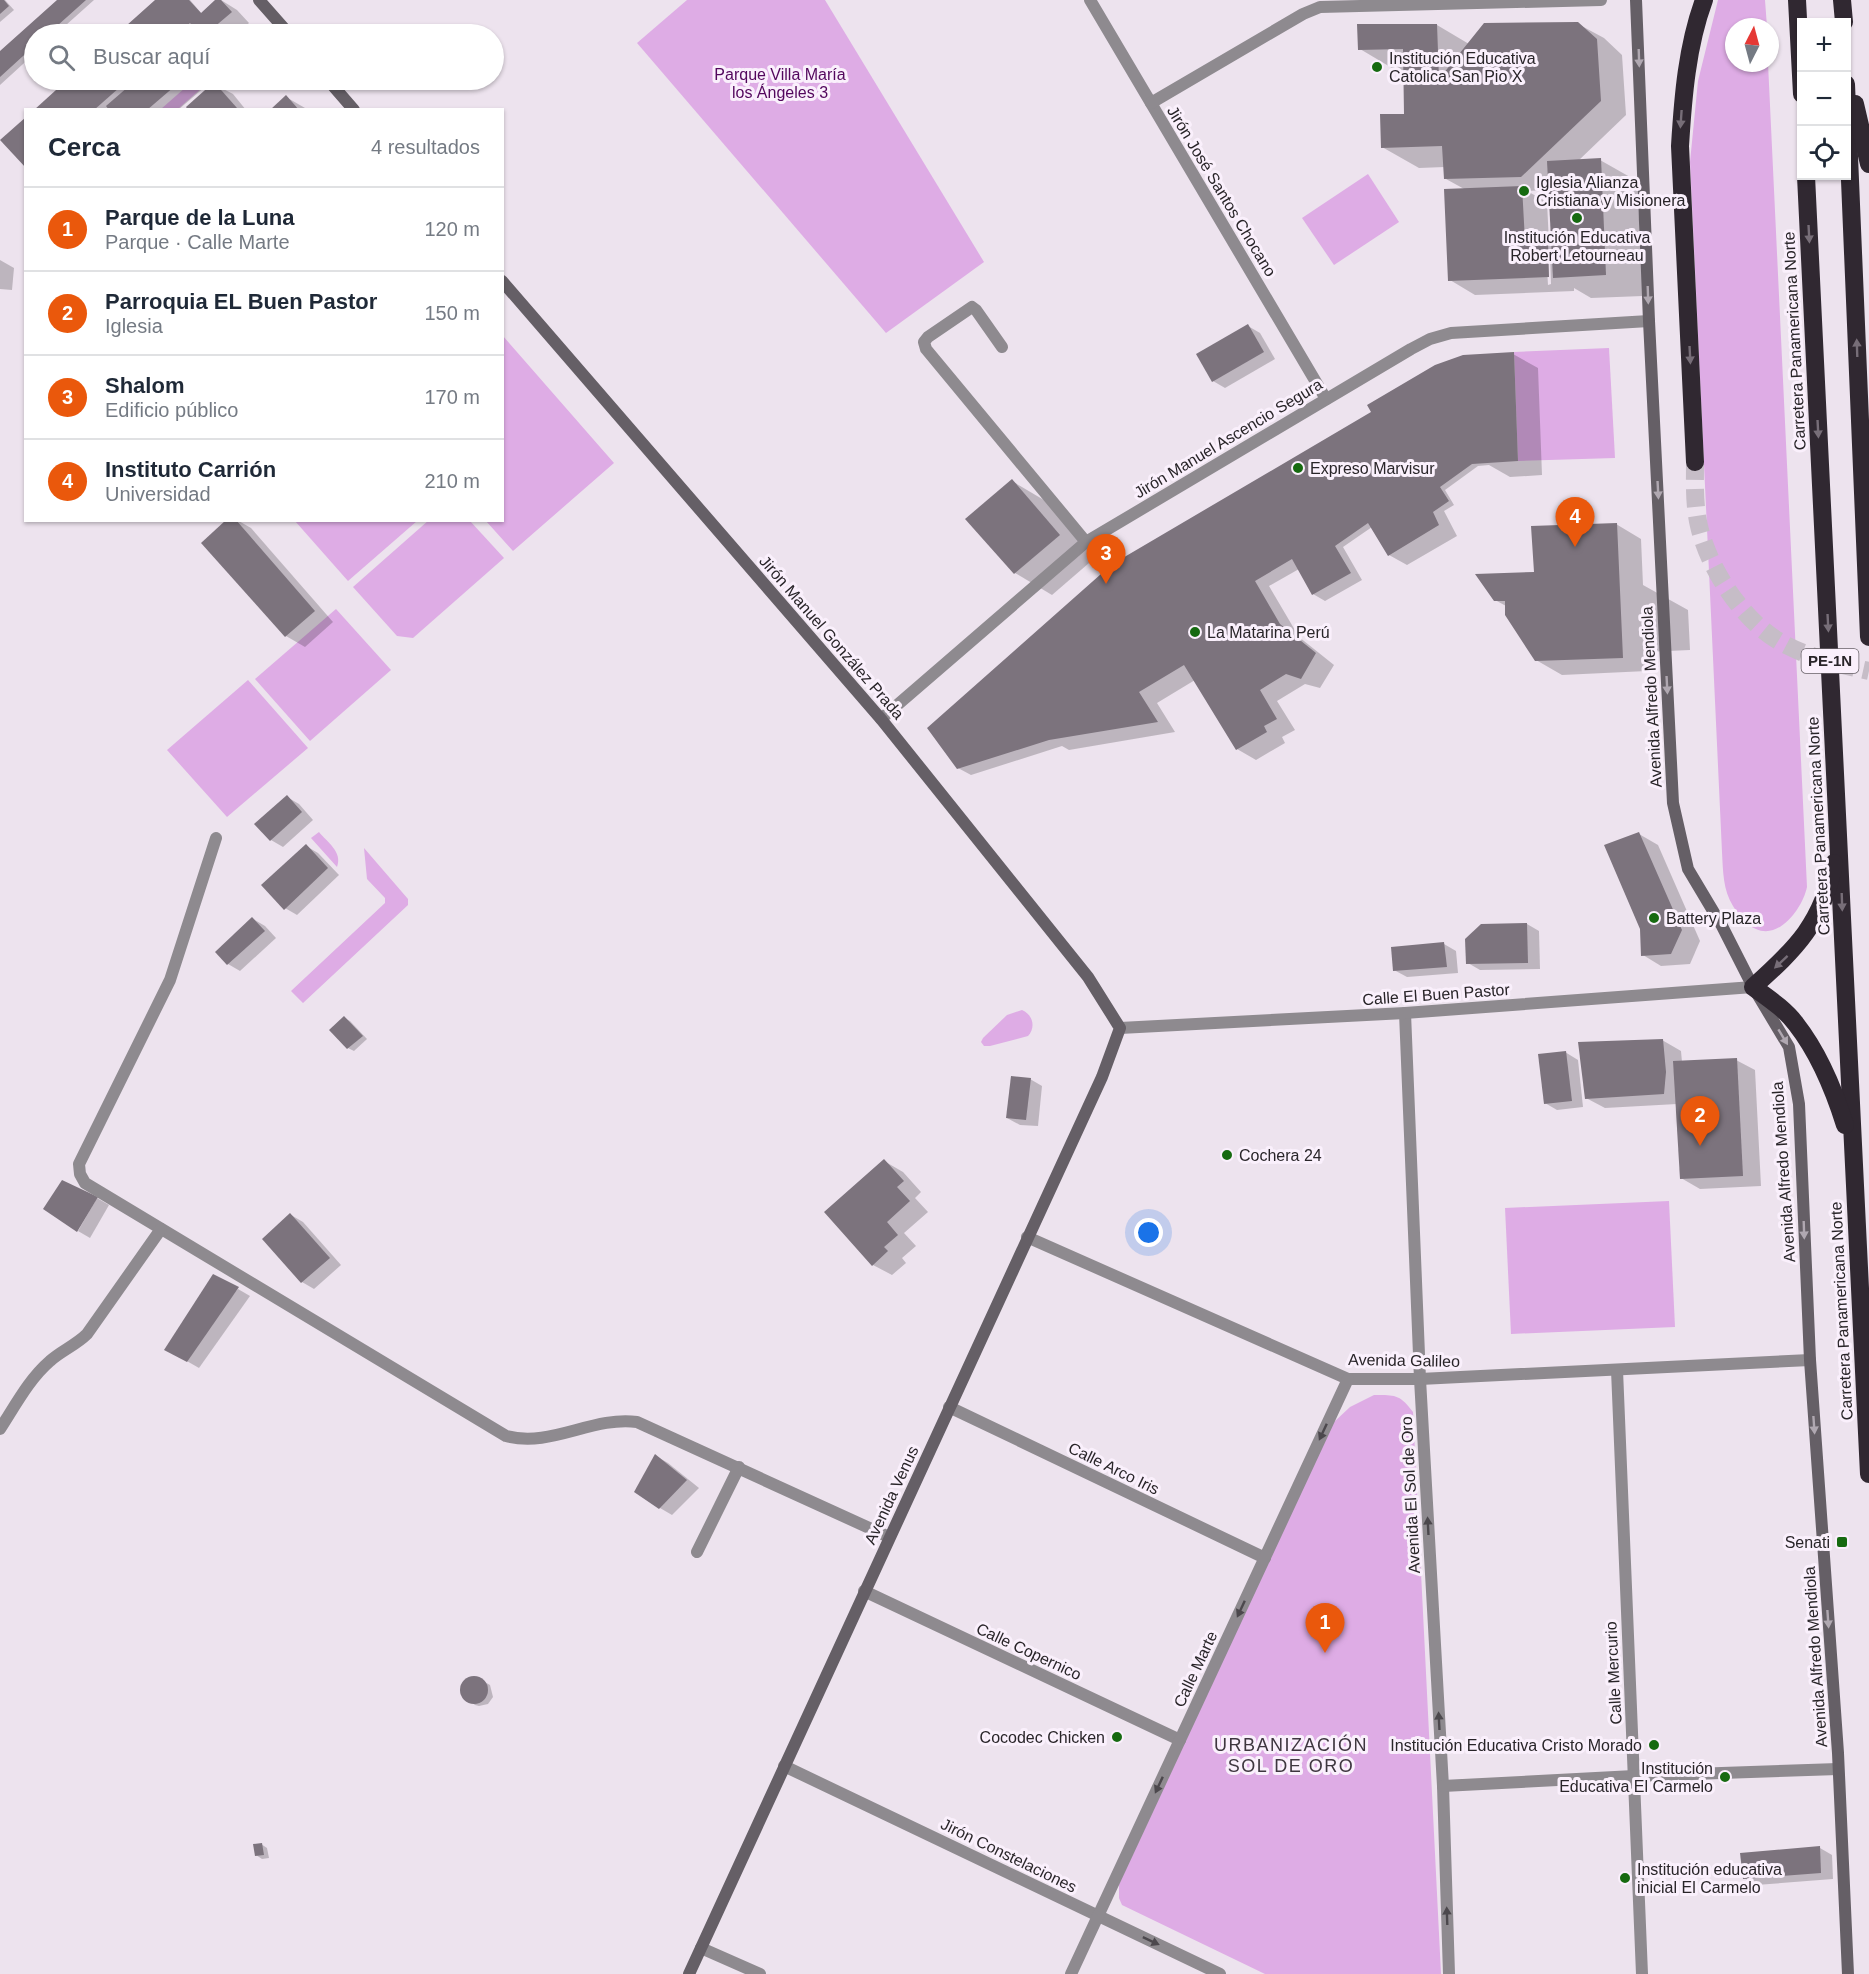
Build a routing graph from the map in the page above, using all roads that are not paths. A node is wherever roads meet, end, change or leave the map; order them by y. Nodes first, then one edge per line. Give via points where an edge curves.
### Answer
1 (259, 0) edge
2 (1090, 0) edge
3 (1601, 0) edge
4 (1636, 0) edge
5 (1704, 0) edge
6 (1797, 0) edge
7 (1842, 0) edge
8 (1318, 3) edge
9 (1844, 18) edge
10 (280, 24) edge
11 (1801, 72) edge
12 (337, 90) edge
13 (1851, 94) edge
14 (1151, 103) junction
15 (352, 108) edge
16 (1848, 126) edge
17 (1869, 164) edge
18 (1806, 180) edge
19 (504, 283) edge
20 (1649, 321) junction
21 (1002, 347) dead end
22 (1326, 399) junction
23 (1695, 462) tunnel mouth
24 (1086, 542) junction
25 (1869, 637) edge
26 (881, 718) junction
27 (1839, 836) junction
28 (216, 838) dead end
29 (1754, 987) junction
30 (1405, 1013) junction
31 (1120, 1028) junction
32 (1852, 1146) junction
33 (161, 1229) junction
34 (1027, 1237) junction
35 (1810, 1360) junction
36 (1617, 1370) junction
37 (1348, 1379) junction
38 (1420, 1379) junction
39 (949, 1407) junction
40 (0, 1429) edge
41 (739, 1467) junction
42 (1869, 1474) edge
43 (889, 1537) junction
44 (697, 1552) dead end
45 (1264, 1558) junction
46 (864, 1591) junction
47 (1180, 1740) junction
48 (784, 1766) junction
49 (1838, 1769) junction
50 (1634, 1776) junction
51 (1443, 1786) junction
52 (1098, 1916) junction
53 (701, 1948) junction
54 (689, 1974) edge
55 (760, 1974) edge
56 (1071, 1974) edge
57 (1220, 1974) edge
58 (1449, 1974) edge
59 (1642, 1974) edge
60 (1848, 1974) edge

1 - 10 street
2 - 14 street, Jirón José Santos Chocano
3 - 8 street
4 -> 20 street, Avenida Alfredo Mendiola
5 -> 23 highway via 1696,22 1685,86 1680,146
6 - 11 highway
7 - 9 highway
8 - 14 street
12 - 15 street
13 - 17 highway
14 - 22 street, Jirón José Santos Chocano
25 -> 16 highway, PE-1N
18 -> 27 highway, Carretera Panamericana Norte / PE-1N
19 - 26 street, Jirón Manuel González Prada
20 - 22 street, Jirón Manuel Ascencio Segura via 1451,333 1411,349
20 -> 29 street, Avenida Alfredo Mendiola via 1673,803 1688,868
21 - 24 street via 972,307 924,342
22 - 24 street, Jirón Manuel Ascencio Segura
24 - 26 street, Jirón Manuel Ascencio Segura
26 - 31 street, Jirón Manuel González Prada via 1088,977
27 -> 29 highway via 1831,878 1817,916 1787,957
27 -> 32 highway, Carretera Panamericana Norte / PE-1N
28 - 33 street via 170,980 79,1164 85,1183
29 - 30 street, Calle El Buen Pastor
29 - 32 highway via 1796,1024 1826,1077
29 -> 35 street, Avenida Alfredo Mendiola via 1789,1047 1799,1104
30 - 31 street, Calle El Buen Pastor
30 - 38 street, Avenida El Sol de Oro
31 - 34 street, Avenida Venus via 1102,1077
32 - 42 highway, Carretera Panamericana Norte / PE-1N
33 - 40 street via 87,1334 40,1371
33 - 41 street via 506,1436 522,1440 539,1438 601,1422 631,1421
34 - 37 street, Avenida Galileo
34 - 39 street, Avenida Venus
35 - 36 street, Avenida Galileo
35 -> 49 street, Avenida Alfredo Mendiola
36 - 38 street, Avenida Galileo
36 - 50 street, Calle Mercurio
37 - 38 street, Avenida Galileo
37 -> 45 street, Calle Marte
51 -> 38 street, Avenida El Sol de Oro
39 - 43 street, Avenida Venus
39 - 45 street, Calle Arco Iris
41 - 43 street
41 - 44 street
43 - 46 street, Avenida Venus
45 -> 47 street, Calle Marte
46 - 47 street, Calle Copernico
46 - 48 street, Avenida Venus
47 -> 52 street, Calle Marte
48 - 52 street, Jirón Constelaciones
48 - 53 street, Avenida Venus
49 - 50 street
49 - 60 street, Avenida Alfredo Mendiola
50 - 51 street
50 - 59 street, Calle Mercurio
58 -> 51 street, Avenida El Sol de Oro
52 - 56 street, Calle Marte
52 -> 57 street, Jirón Constelaciones
53 - 54 street, Avenida Venus
53 - 55 street

